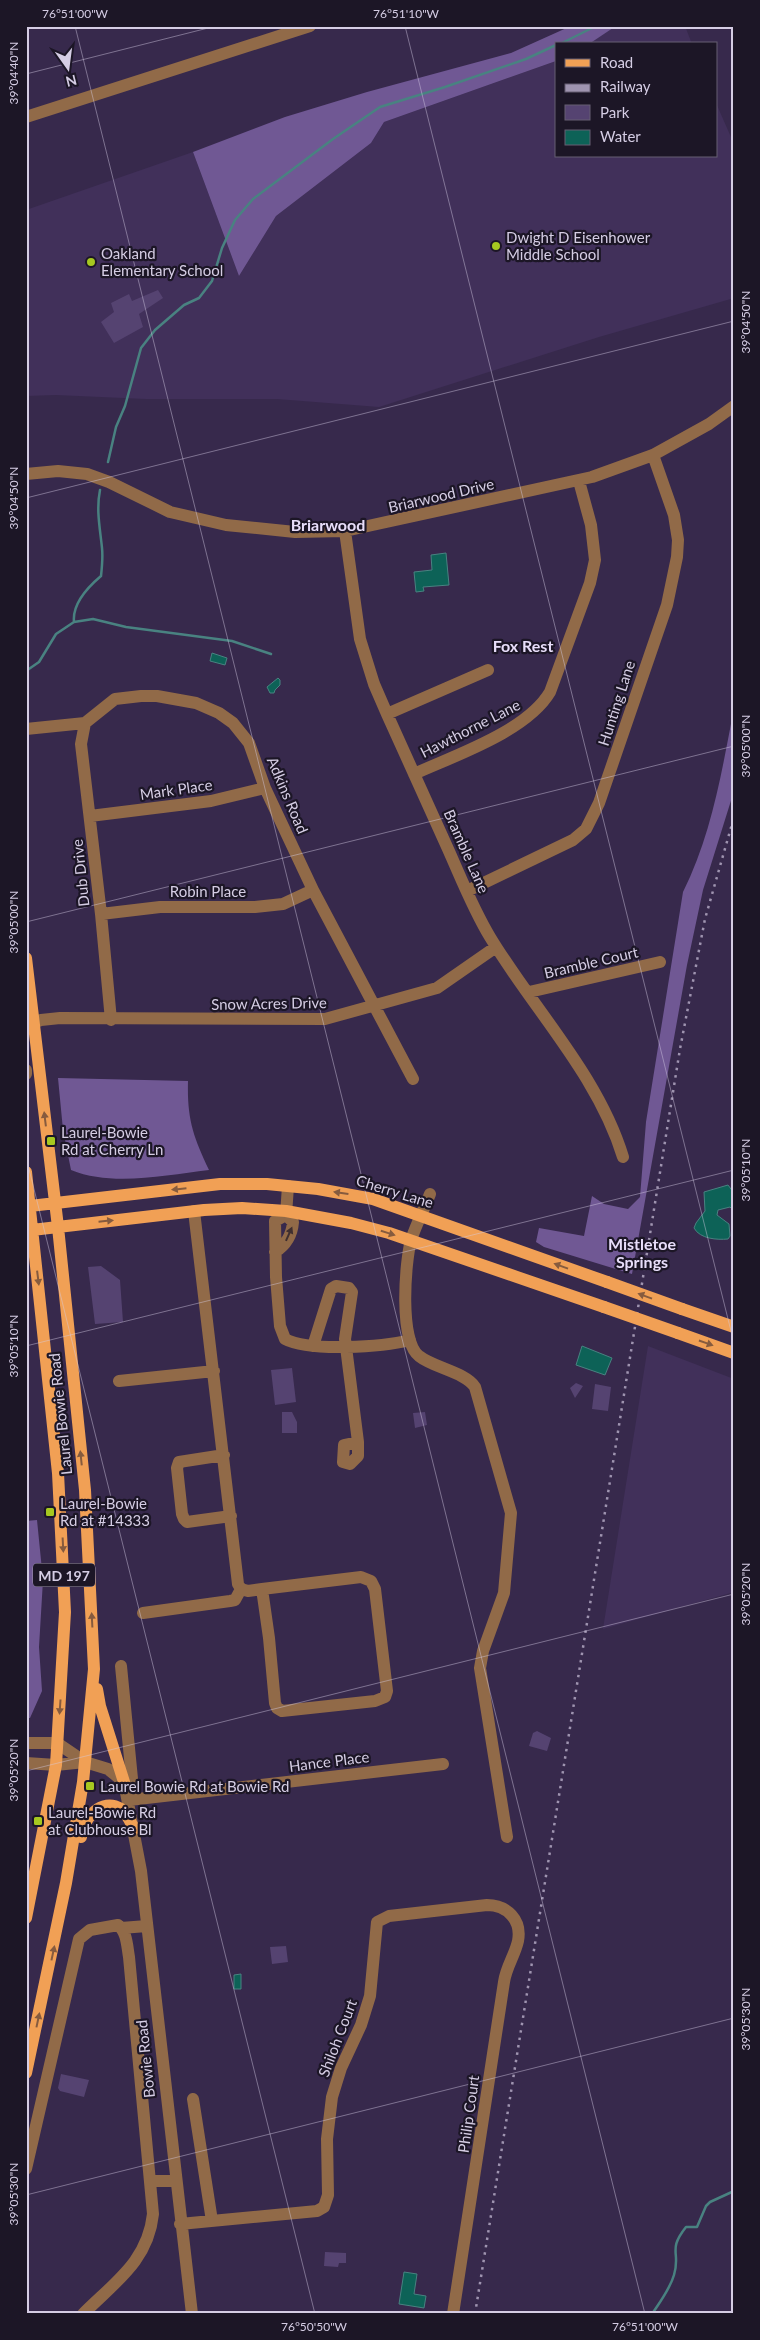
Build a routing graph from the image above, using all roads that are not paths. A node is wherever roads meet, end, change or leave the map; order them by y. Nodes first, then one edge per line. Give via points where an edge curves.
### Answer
1 (310, 26) edge
2 (26, 117) edge
3 (734, 406) edge
4 (653, 455) junction
5 (26, 474) edge
6 (579, 481) junction
7 (345, 531) junction
8 (488, 670) dead end
9 (387, 714) junction
10 (85, 724) junction
11 (26, 729) edge
12 (414, 774) junction
13 (265, 788) junction
14 (90, 816) junction
15 (313, 890) junction
16 (467, 891) junction
17 (102, 914) junction
18 (496, 947) junction
19 (26, 958) edge
20 (660, 962) dead end
21 (529, 992) junction
22 (375, 1006) junction
23 (111, 1020) junction
24 (30, 1024) edge
25 (26, 1070) edge
26 (26, 1074) edge
27 (413, 1079) dead end
28 (623, 1157) dead end
29 (26, 1172) edge
30 (288, 1186) junction
31 (430, 1194) dead end
32 (55, 1202) junction
33 (30, 1206) junction
34 (194, 1211) junction
35 (286, 1213) junction
36 (421, 1216) junction
37 (58, 1227) junction
38 (32, 1230) junction
39 (411, 1240) junction
40 (734, 1328) edge
41 (410, 1340) junction
42 (313, 1346) junction
43 (346, 1346) junction
44 (734, 1353) edge
45 (214, 1371) junction
46 (119, 1381) dead end
47 (358, 1442) dead end
48 (224, 1455) junction
49 (231, 1516) junction
50 (241, 1589) junction
51 (262, 1589) junction
52 (143, 1613) dead end
53 (121, 1666) dead end
54 (94, 1669) junction
55 (26, 1743) edge
56 (57, 1743) junction
57 (85, 1762) junction
58 (26, 1763) edge
59 (443, 1764) dead end
60 (56, 1765) junction
61 (124, 1782) junction
62 (129, 1800) junction
63 (134, 1830) junction
64 (507, 1837) dead end
65 (66, 1883) junction
66 (26, 1918) edge
67 (515, 1920) joint
68 (147, 1926) junction
69 (121, 1928) junction
70 (26, 2073) edge
71 (194, 2099) dead end
72 (26, 2169) edge
73 (152, 2181) junction
74 (176, 2181) junction
75 (212, 2221) junction
76 (180, 2224) junction
77 (84, 2314) edge
78 (192, 2314) edge
79 (452, 2314) edge

1 - 2 street
3 - 4 street, Briarwood Drive
4 - 6 street, Briarwood Drive
4 - 16 street, Hunting Lane via 676,526 678,540 673,578 596,812 586,829 573,840
5 - 7 street, Briarwood Drive via 58,471 87,474 170,512 226,525 295,532
6 - 7 street, Briarwood Drive
6 - 12 street, Hawthorne Lane via 594,541 594,568 550,692 522,722
7 - 9 street, Bramble Lane via 360,639
8 - 9 street
9 - 12 street, Bramble Lane
10 - 11 street
10 - 13 street, Adkins Road via 115,699 158,696 196,702 219,713 239,729 249,743
10 - 14 street, Dub Drive via 81,744
12 - 16 street, Bramble Lane
13 - 14 street, Mark Place via 211,801
13 - 15 street, Adkins Road
14 - 17 street, Dub Drive
15 - 17 street, Robin Place via 283,904 160,907
15 - 22 street, Adkins Road
16 - 18 street, Bramble Lane
17 - 23 street, Dub Drive
18 - 21 street, Bramble Lane
18 - 22 street, Snow Acres Drive via 436,988
19 - 24 main road, Laurel Bowie Road / MD 197
20 - 21 street, Bramble Court
21 - 28 street, Bramble Lane via 594,1091
22 - 23 street, Snow Acres Drive via 318,1020
22 - 27 street, Adkins Road
23 - 24 street, Snow Acres Drive via 55,1019
32 -> 24 main road, Laurel Bowie Road / MD 197
25 - 26 street
29 - 33 main road, Laurel Bowie Road / MD 197
30 -> 32 main road, Cherry Lane via 220,1184
30 - 35 street
36 -> 30 main road, Cherry Lane via 355,1195
31 - 36 street
32 - 33 main road, Cherry Lane
32 - 37 main road, Laurel Bowie Road / MD 197
33 - 38 main road, Laurel Bowie Road / MD 197
34 - 35 main road via 242,1208
37 -> 34 main road
34 - 45 street
35 -> 39 main road via 351,1223
35 - 42 street via 293,1222 292,1230 275,1252 281,1332 289,1341
36 - 39 street
40 -> 36 main road, Cherry Lane, bridge
37 - 38 main road
54 -> 37 main road, Laurel Bowie Road / MD 197 via 85,1490
38 -> 56 main road, Laurel Bowie Road / MD 197 via 61,1506 65,1624
39 - 41 street via 405,1287
39 -> 44 main road, bridge
41 - 43 street via 385,1346
41 - 64 street via 418,1356 468,1380 475,1387 510,1505 504,1593 480,1668
42 - 43 street
42 - 43 street via 329,1293 336,1286 349,1288 352,1292
43 - 47 street
45 - 46 street
45 - 48 street
48 - 49 street
48 - 49 street via 179,1462 182,1514 188,1522
49 - 50 street via 237,1580
50 - 51 street
50 - 52 street via 235,1600 230,1602
51 - 51 street via 361,1577 372,1581 385,1697 288,1712 277,1708
53 - 62 street, Bowie Road via 133,1789
54 - 57 main road, Laurel Bowie Road / MD 197
54 - 61 main road via 100,1706
55 - 56 street
56 - 57 street
56 - 60 main road, Laurel Bowie Road / MD 197
57 - 60 street
57 - 61 street via 108,1769
57 - 65 main road, Laurel Bowie Road / MD 197
58 - 60 street
59 - 62 street, Hance Place
60 - 66 main road, Laurel Bowie Road / MD 197
61 - 62 street, Bowie Road
62 - 63 street, Bowie Road
63 - 65 main road via 125,1813 114,1806 101,1808 89,1815 81,1832 75,1871
63 - 68 street, Bowie Road
70 -> 65 main road, Laurel Bowie Road / MD 197
67 - 75 street, Shiloh Court via 504,1908 487,1905 389,1916 379,1920 375,1928 370,1996 332,2097 324,2207 314,2211
67 - 79 street, Philip Court via 518,1941 504,1982
68 - 69 street
68 - 74 street, Bowie Road
69 - 72 street via 118,1925 90,1930 79,1940
69 - 73 street via 129,1957
71 - 75 street
73 - 74 street
73 - 77 street via 153,2222 144,2250
74 - 76 street, Bowie Road
75 - 76 street
76 - 78 street, Bowie Road

